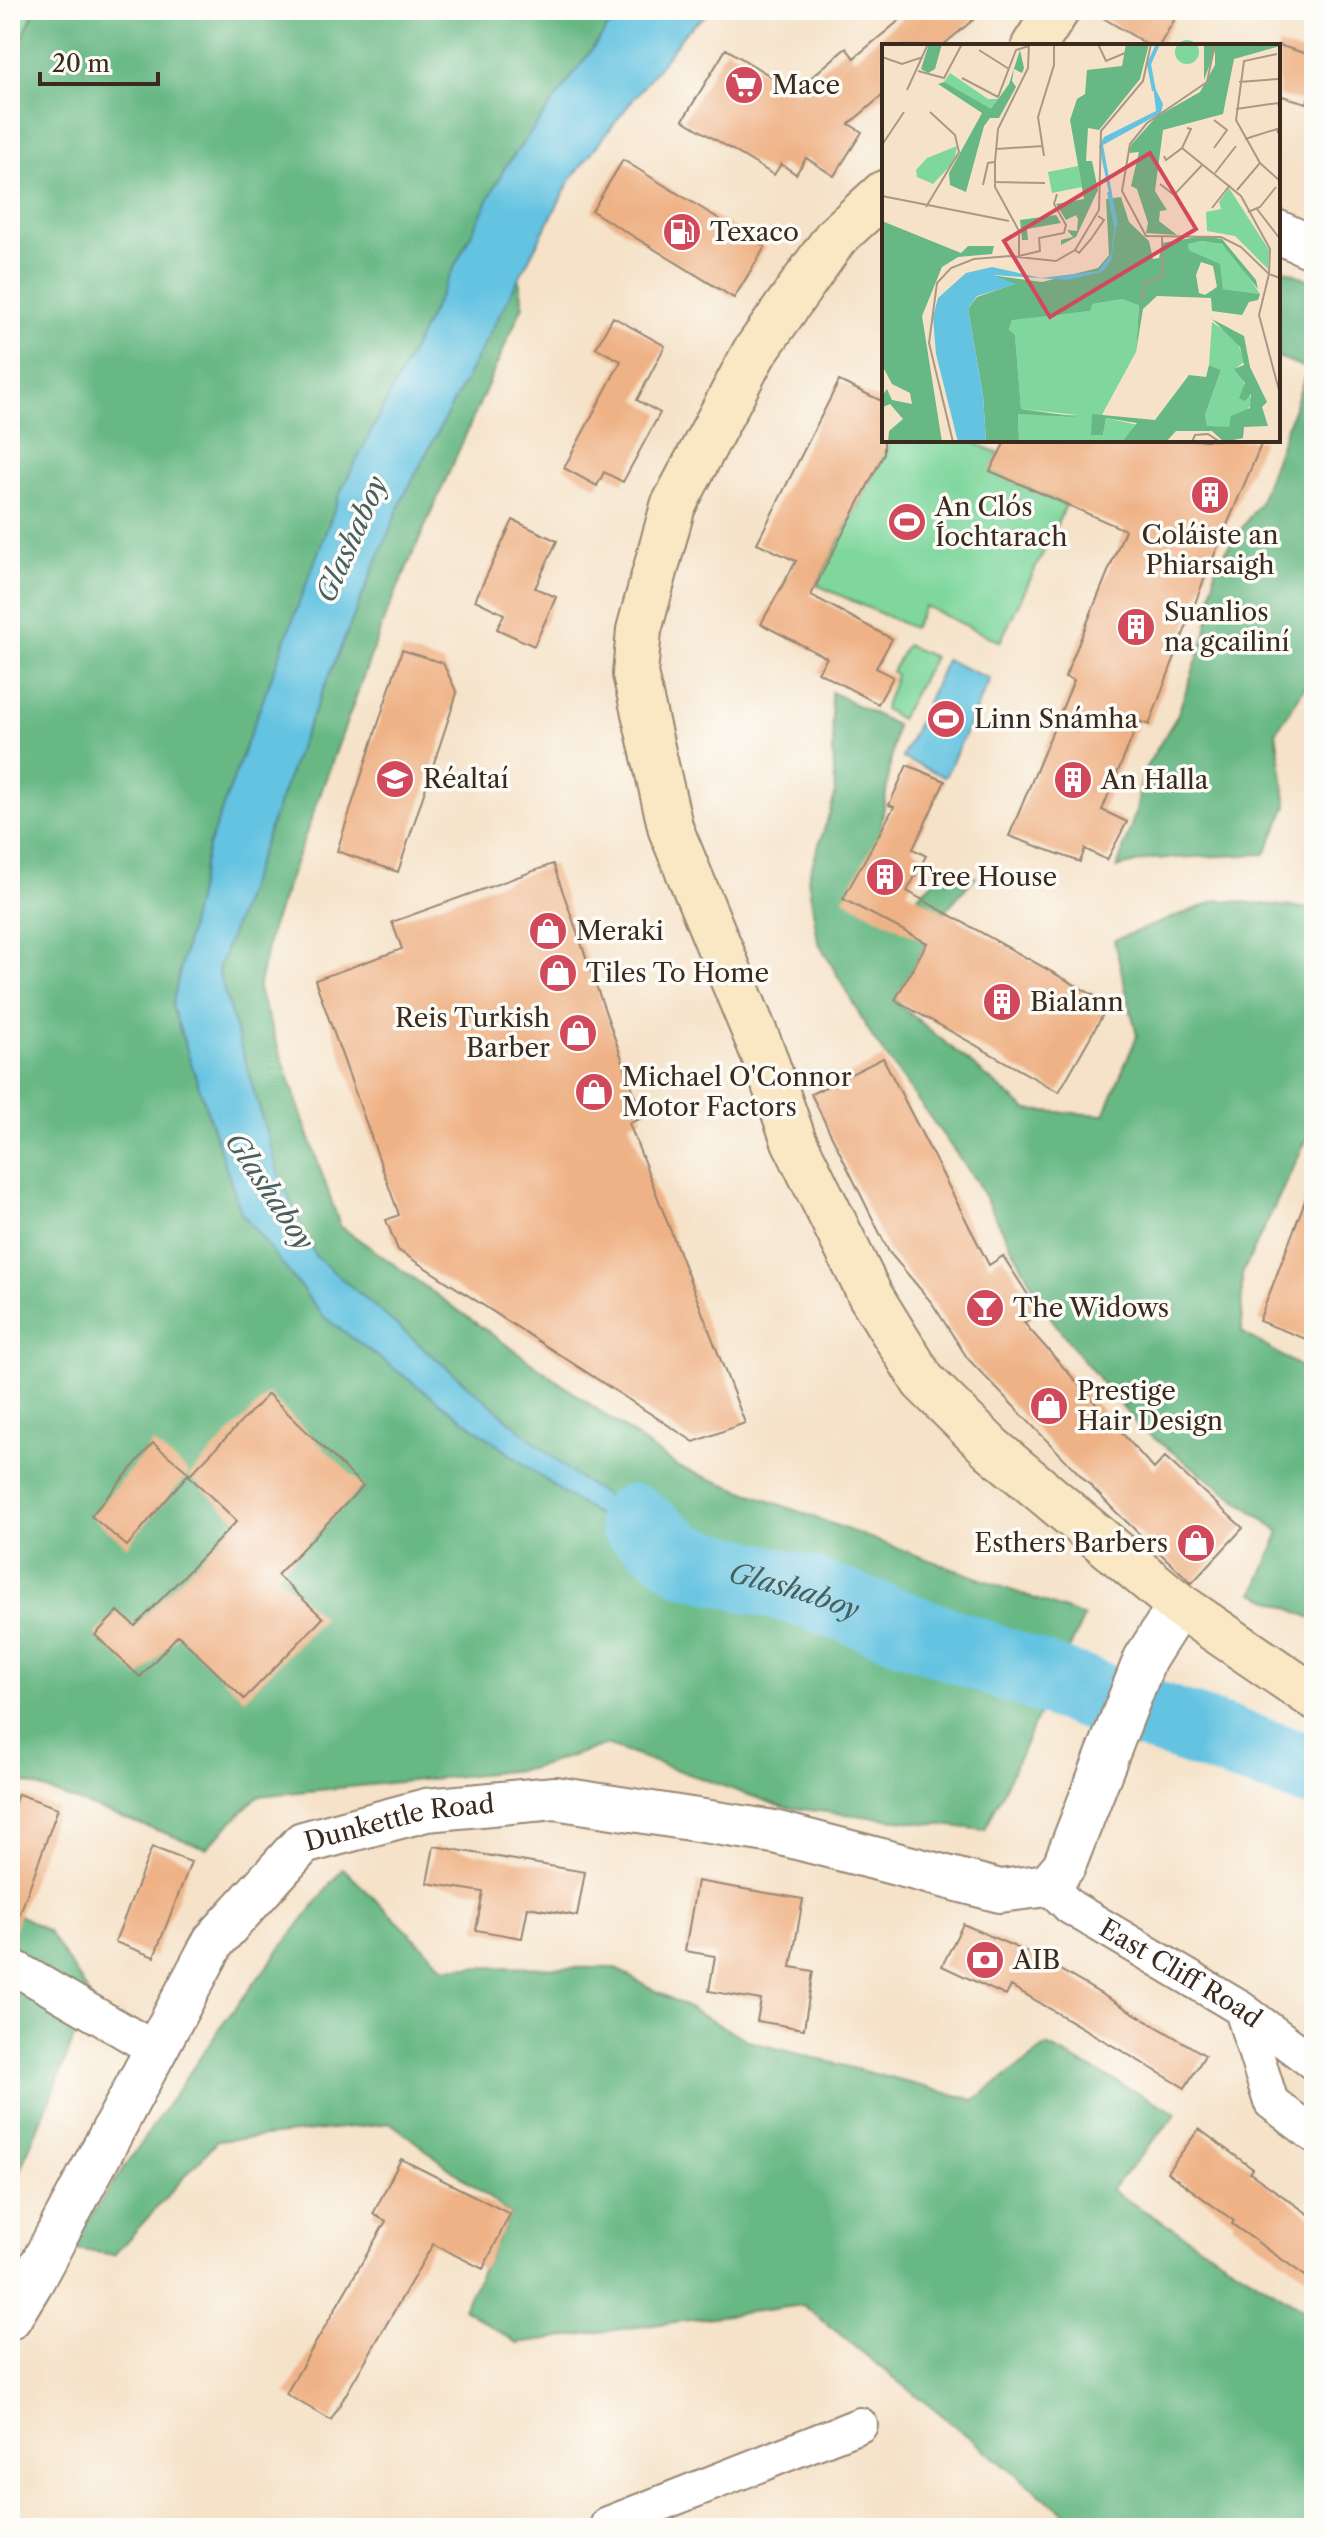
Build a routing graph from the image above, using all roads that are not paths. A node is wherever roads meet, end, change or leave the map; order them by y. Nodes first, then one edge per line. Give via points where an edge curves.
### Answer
1 (1057, 10) edge
2 (1035, 44) edge
3 (882, 195) edge
4 (1280, 233) edge
5 (1314, 248) edge
6 (1179, 1605) junction
7 (1314, 1697) edge
8 (1056, 1876) junction
9 (10, 1965) edge
10 (1242, 2010) junction
11 (156, 2050) junction
12 (1314, 2063) edge
13 (1314, 2135) edge
14 (10, 2318) edge
15 (860, 2425) dead end
16 (609, 2528) edge

1 - 2 main road
3 - 6 main road via 836,237 754,353 673,506 639,630 635,674 671,830 794,1141 870,1295 923,1381 992,1449
4 - 5 street
6 - 7 main road
6 - 8 street via 1145,1659
8 - 10 street, East Cliff Road via 1070,1907
8 - 11 street, Dunkettle Road via 1000,1891 774,1832 555,1798 426,1810 303,1843 214,1941
9 - 11 street
10 - 12 street, East Cliff Road
10 - 13 street via 1271,2102
11 - 14 street, Dunkettle Road
15 - 16 street via 608,2524

